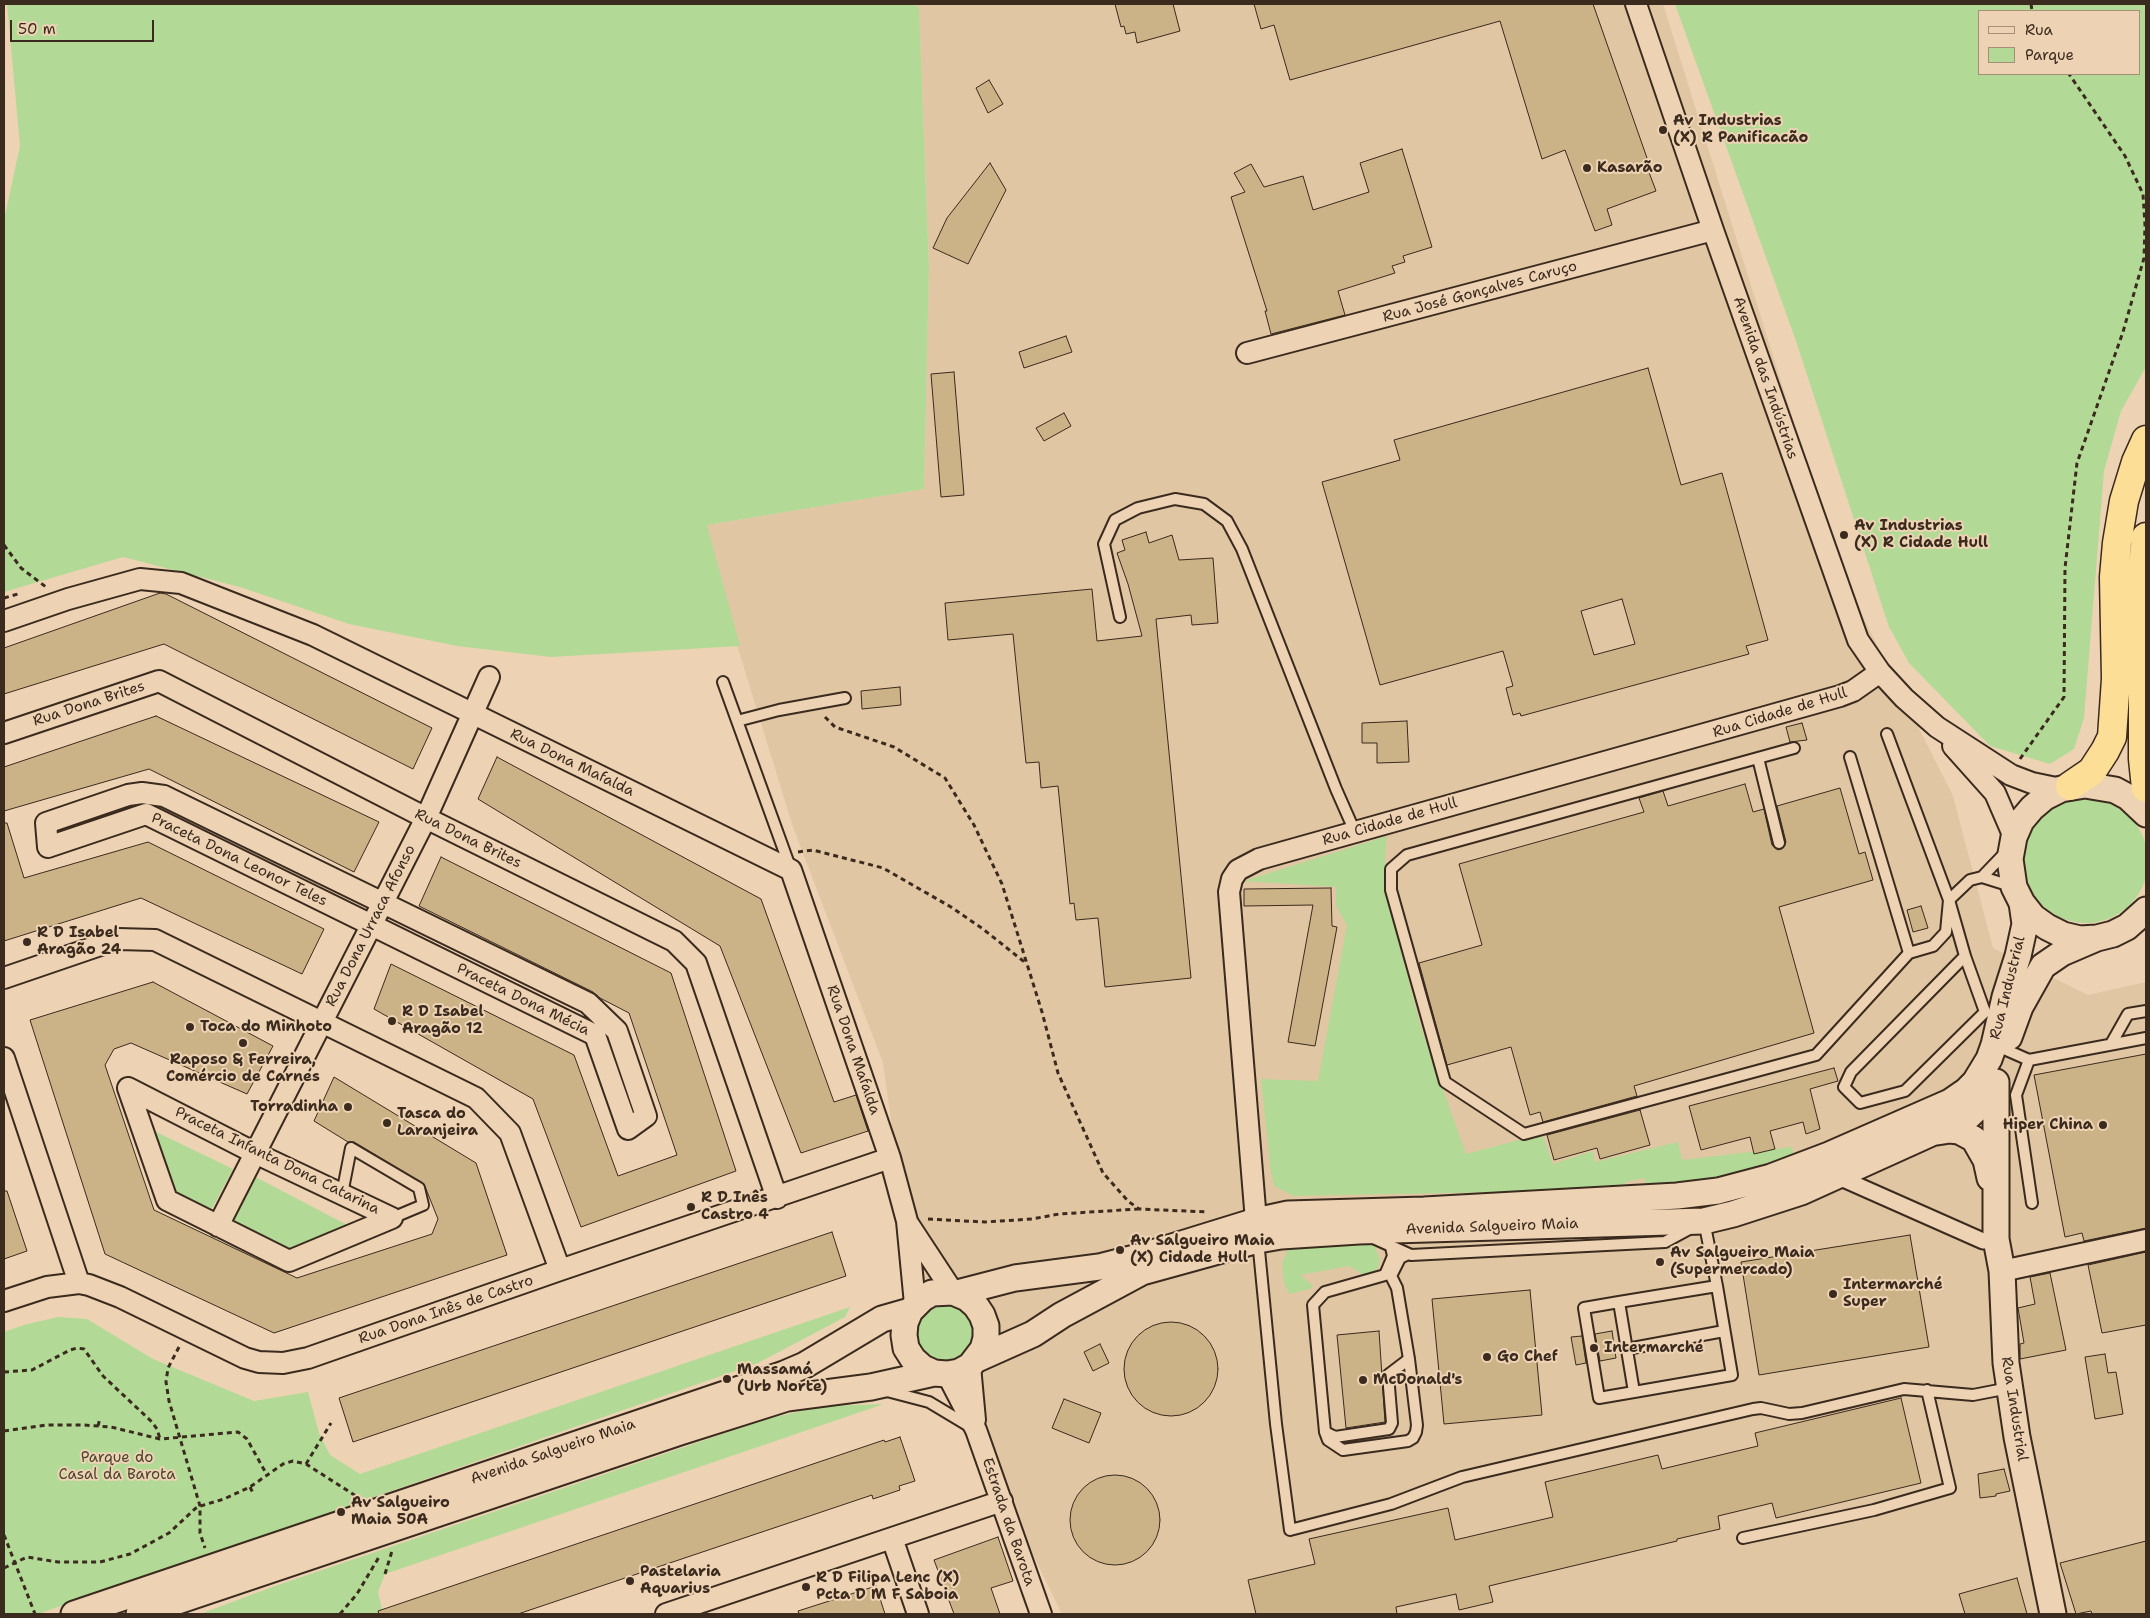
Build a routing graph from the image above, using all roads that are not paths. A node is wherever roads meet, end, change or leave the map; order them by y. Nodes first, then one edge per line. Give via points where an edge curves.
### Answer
1 (1636, 4) edge
2 (1713, 230) junction
3 (1247, 353) dead end
4 (2146, 440) edge
5 (2146, 537) edge
6 (1120, 617) dead end
7 (4, 621) edge
8 (1880, 672) junction
9 (489, 677) dead end
10 (723, 682) dead end
11 (845, 698) dead end
12 (474, 715) junction
13 (737, 721) junction
14 (1937, 727) junction
15 (4, 733) edge
16 (1887, 734) dead end
17 (1794, 748) dead end
18 (1850, 757) dead end
19 (1758, 758) junction
20 (2065, 788) junction
21 (2146, 788) edge
22 (2146, 814) edge
23 (426, 818) junction
24 (1355, 832) junction
25 (2013, 841) junction
26 (1779, 843) dead end
27 (791, 861) junction
28 (1982, 877) junction
29 (2018, 895) junction
30 (1949, 900) junction
31 (383, 902) junction
32 (2146, 910) edge
33 (371, 924) junction
34 (2097, 938) junction
35 (1909, 953) junction
36 (1965, 956) junction
37 (4, 978) edge
38 (2146, 1011) edge
39 (322, 1023) junction
40 (2146, 1038) edge
41 (2111, 1044) junction
42 (2000, 1047) junction
43 (4, 1058) edge
44 (2029, 1060) junction
45 (1990, 1078) junction
46 (1932, 1132) junction
47 (255, 1153) junction
48 (890, 1158) junction
49 (1834, 1175) junction
50 (342, 1194) junction
51 (777, 1198) junction
52 (1995, 1202) junction
53 (2032, 1203) dead end
54 (392, 1218) junction
55 (916, 1220) junction
56 (1704, 1221) junction
57 (218, 1226) junction
58 (1257, 1230) junction
59 (1359, 1231) junction
60 (1996, 1239) junction
61 (2146, 1240) edge
62 (1391, 1248) junction
63 (1408, 1254) junction
64 (560, 1270) junction
65 (2002, 1271) junction
66 (80, 1284) junction
67 (1717, 1286) junction
68 (955, 1293) junction
69 (4, 1301) edge
70 (1619, 1302) junction
71 (912, 1308) junction
72 (1724, 1331) junction
73 (1627, 1349) junction
74 (1410, 1359) junction
75 (974, 1362) junction
76 (941, 1374) junction
77 (871, 1388) junction
78 (2009, 1388) junction
79 (1927, 1390) junction
80 (1634, 1392) junction
81 (976, 1430) junction
82 (1325, 1432) junction
83 (1002, 1501) junction
84 (892, 1538) junction
85 (1744, 1538) dead end
86 (672, 1613) edge
87 (74, 1614) edge
88 (139, 1614) edge
89 (918, 1614) edge
90 (1040, 1614) edge
91 (2053, 1614) edge

1 - 2 street, Avenida das Indústrias
2 - 3 street, Rua José Gonçalves Caruço
2 - 8 street, Avenida das Indústrias via 1847,613 1858,640
4 - 20 highway via 2124,501 2117,543 2114,577 2116,679 2112,737 2092,770
5 - 21 highway via 2140,596
6 - 24 lane via 1104,544 1115,520 1138,508 1175,499 1204,504 1227,521 1242,549
7 - 12 street, Rua Dona Mafalda via 140,579 181,583 313,635
8 - 14 street, Avenida das Indústrias
8 - 24 street, Rua Cidade de Hull via 1853,692 1822,702
9 - 12 street, Rua Dona Urraca Afonso
10 - 13 lane
11 - 13 lane
12 - 23 street, Rua Dona Urraca Afonso
12 - 27 street, Rua Dona Mafalda
13 - 27 lane
14 - 20 street, Avenida das Indústrias via 2011,775 2032,783
14 - 25 street, Avenida das Indústrias via 1995,793
15 - 23 street, Rua Dona Brites via 159,681
16 - 30 lane
17 - 19 lane
18 - 35 lane
19 - 26 lane
19 - 35 lane via 1407,855 1391,869 1391,890 1445,1082 1524,1134 1806,1058 1816,1055
20 - 22 street via 2085,785 2115,790
20 - 25 street via 2045,796 2032,808 2021,821
23 - 31 street, Rua Dona Urraca Afonso
23 - 51 street, Rua Dona Brites via 674,940 696,963
24 - 58 street, Rua Cidade de Hull via 1258,859 1238,870 1229,892
25 - 28 lane
25 - 29 street, Rua Industrial via 2011,873
27 - 48 street, Rua Dona Mafalda
28 - 29 lane
28 - 30 lane via 1970,880
29 - 34 street via 2033,917 2046,928 2063,935
29 - 42 street, Rua Industrial via 2025,924 2005,996
30 - 35 lane via 1946,932 1933,946
30 - 36 lane
31 - 33 street, Rua Dona Urraca Afonso
31 - 33 street, Praceta Dona Mécia via 588,1003 617,1031 646,1116 628,1129 595,1035
31 - 33 street, Praceta Dona Leonor Teles via 156,794 128,795 46,823 48,847 146,814
32 - 34 street, Rua Industrial via 2127,927
33 - 39 street, Rua Dona Urraca Afonso
34 - 42 street, Rua Industrial via 2062,953 2043,966
36 - 36 lane via 1850,1072 1844,1087 1860,1103 1905,1091 1984,1012
37 - 39 street via 118,939 155,940
38 - 41 lane via 2128,1014
39 - 47 street, Rua Dona Urraca Afonso
39 - 64 street via 476,1098 510,1132
40 - 41 lane
41 - 44 lane
42 - 44 lane
42 - 45 street, Rua Industrial
43 - 66 street
44 - 53 lane via 2016,1095
45 - 46 street, Avenida Salgueiro Maia via 1986,1100 1969,1116
45 - 52 street, Rua Industrial via 1997,1150
45 - 58 street, Avenida Salgueiro Maia via 1950,1102 1828,1156 1771,1177 1718,1191 1434,1209 1288,1214
46 - 49 street, Avenida Salgueiro Maia
46 - 52 street, Rua Industrial via 1959,1131 1974,1139 1986,1160
47 - 50 street, Praceta Infanta Dona Catarina
47 - 57 street, Rua Dona Urraca Afonso
47 - 57 street, Praceta Infanta Dona Catarina via 128,1088 167,1200
48 - 51 street, Rua Dona Inês de Castro
48 - 55 street, Rua Dona Mafalda
49 - 56 street, Avenida Salgueiro Maia via 1801,1192
49 - 60 street via 1983,1241
50 - 54 street, Praceta Infanta Dona Catarina
50 - 54 lane via 351,1148 419,1188 423,1205
51 - 64 street, Rua Dona Inês de Castro
52 - 60 street, Rua Industrial
54 - 57 street, Praceta Infanta Dona Catarina via 290,1261
55 - 68 street, Rua Dona Mafalda
55 - 71 street, Rua Dona Mafalda
56 - 59 street, Avenida Salgueiro Maia
56 - 63 lane via 1665,1242
56 - 67 lane
58 - 59 street, Avenida Salgueiro Maia via 1281,1236
58 - 68 street, Avenida Salgueiro Maia via 1225,1230 1099,1267 1015,1278
58 - 75 street, Avenida Salgueiro Maia via 1142,1272 1033,1334
58 - 79 lane via 1290,1530 1391,1504 1462,1477 1753,1409 1789,1414 1904,1389
59 - 62 lane
60 - 65 street, Rua Industrial
61 - 65 street
62 - 63 lane
62 - 82 lane via 1393,1256 1385,1275 1325,1292 1313,1304
63 - 74 lane via 1400,1258 1391,1276 1397,1288
64 - 66 street, Rua Dona Inês de Castro via 308,1358 284,1363 245,1358 100,1288
65 - 78 street, Rua Industrial
66 - 69 street, Rua Dona Inês de Castro via 47,1287
67 - 70 lane
67 - 72 lane
68 - 71 street, Avenida Salgueiro Maia via 932,1294
68 - 75 street via 972,1302 982,1315 986,1338
70 - 73 lane
70 - 80 lane via 1584,1308 1599,1398
71 - 76 street via 905,1323 906,1348 923,1368
71 - 87 street, Avenida Salgueiro Maia via 882,1319 784,1374
72 - 73 lane
72 - 80 lane via 1732,1375
73 - 80 lane
74 - 82 lane via 1388,1376 1392,1414 1389,1429 1335,1437
74 - 82 lane via 1417,1425 1413,1438 1408,1442 1343,1450 1328,1440
75 - 76 street, Avenida Salgueiro Maia via 959,1372
75 - 81 street, Estrada da Barota
76 - 77 street, Avenida Salgueiro Maia
76 - 81 street, Estrada da Barota
77 - 81 lane via 929,1402
77 - 88 street, Avenida Salgueiro Maia via 787,1398
78 - 79 lane via 1974,1395
78 - 91 street, Rua Industrial
79 - 85 lane via 1950,1488 1874,1510
81 - 83 street, Estrada da Barota
83 - 84 street
83 - 90 street, Estrada da Barota
84 - 86 street
84 - 89 street

